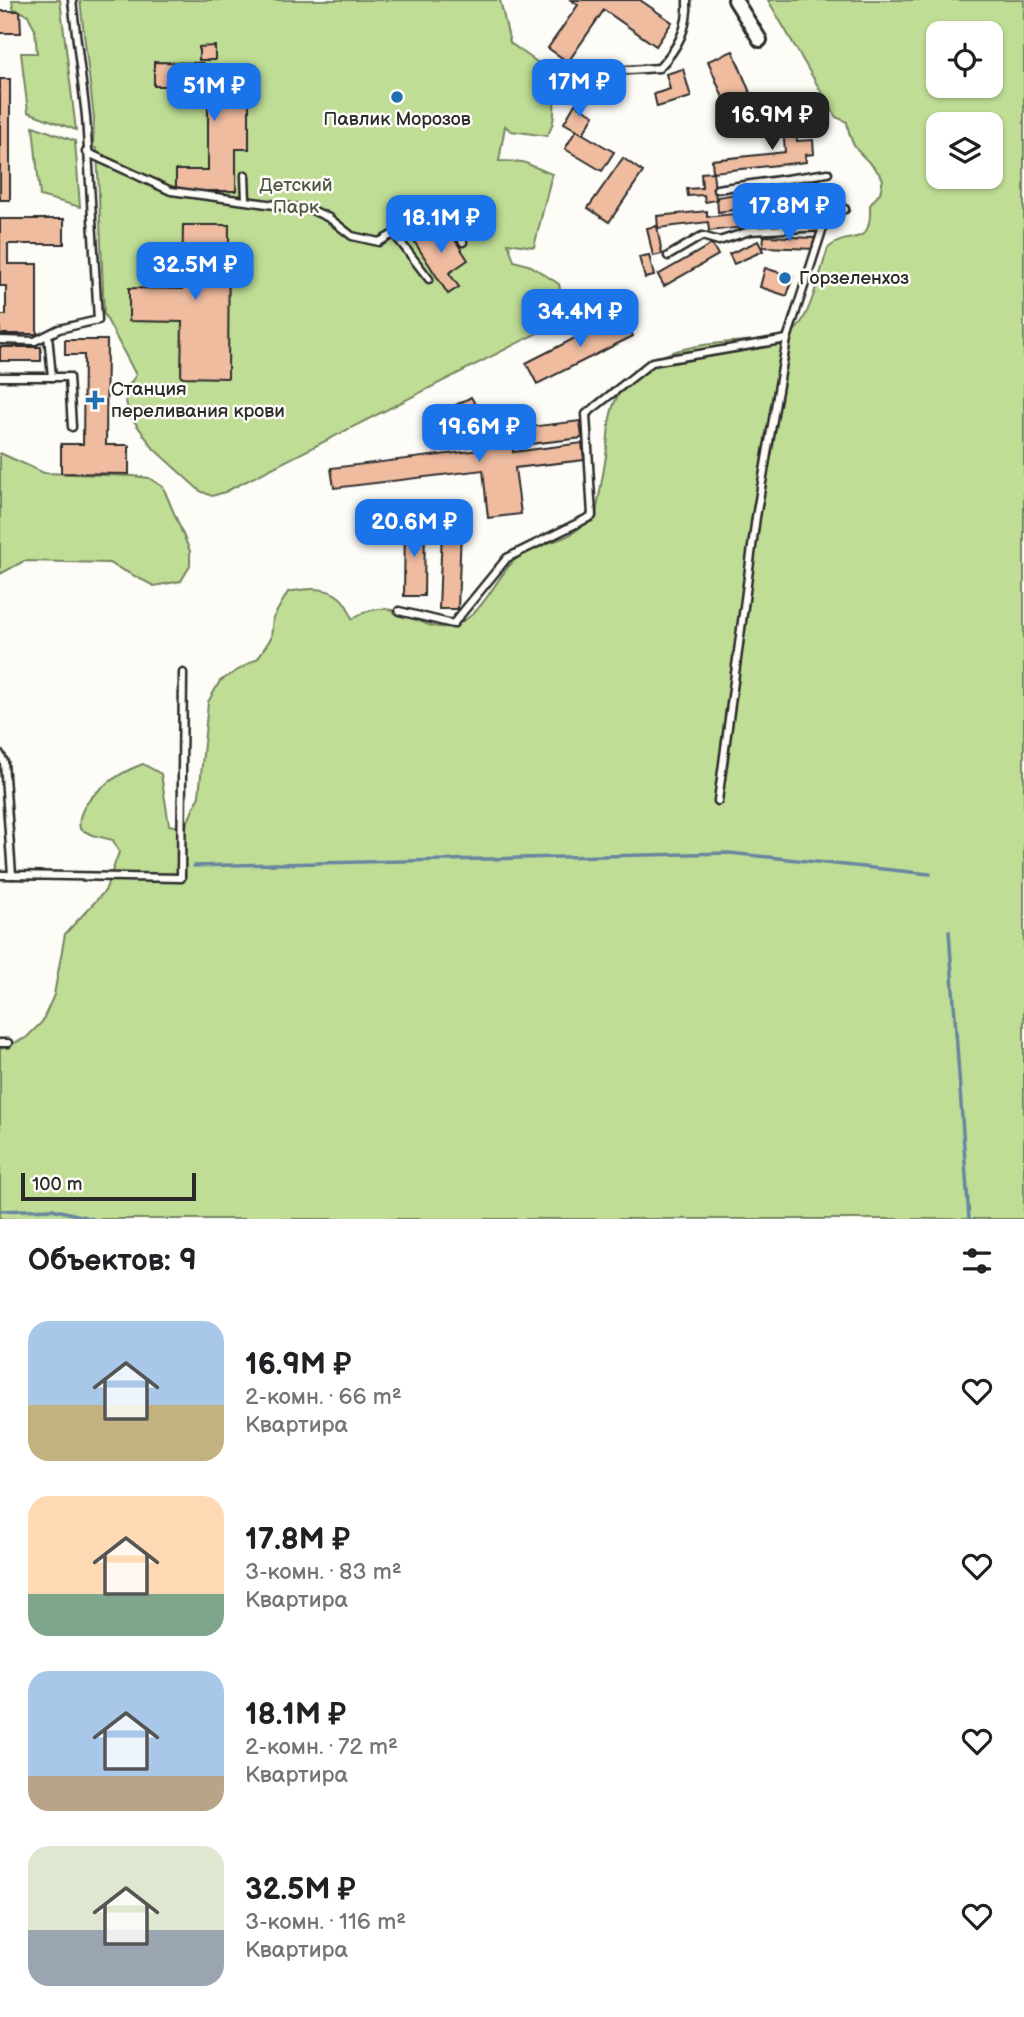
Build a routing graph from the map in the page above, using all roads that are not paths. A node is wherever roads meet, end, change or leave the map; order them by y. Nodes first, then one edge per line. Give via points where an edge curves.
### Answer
1 (72, 0) edge
2 (687, 0) edge
3 (734, 0) edge
4 (760, 40) dead end
5 (583, 73) dead end
6 (86, 152) junction
7 (828, 173) dead end
8 (245, 175) dead end
9 (717, 189) dead end
10 (246, 200) junction
11 (845, 209) dead end
12 (823, 227) junction
13 (395, 235) junction
14 (463, 242) dead end
15 (668, 256) dead end
16 (429, 279) dead end
17 (48, 335) junction
18 (787, 339) junction
19 (0, 340) edge
20 (0, 377) edge
21 (52, 377) junction
22 (72, 427) dead end
23 (399, 611) dead end
24 (183, 673) dead end
25 (0, 754) edge
26 (718, 801) dead end
27 (0, 875) edge
28 (12, 875) junction

1 - 6 lane
2 - 5 lane via 684,31 659,68
3 - 4 street
6 - 10 lane via 171,191
6 - 17 lane via 98,320
7 - 9 lane
8 - 10 lane
10 - 13 lane via 312,210 352,236 379,242
11 - 12 lane via 828,212
12 - 15 lane via 750,231 719,241 702,236
12 - 18 lane
13 - 14 lane via 413,223 449,221
13 - 16 lane
17 - 19 lane via 35,341
17 - 21 lane
18 - 23 lane via 652,362 586,414 592,516 507,558 453,624
18 - 26 lane via 755,517
20 - 21 lane
21 - 22 lane via 69,377
24 - 28 lane via 181,878
25 - 28 lane
27 - 28 lane

